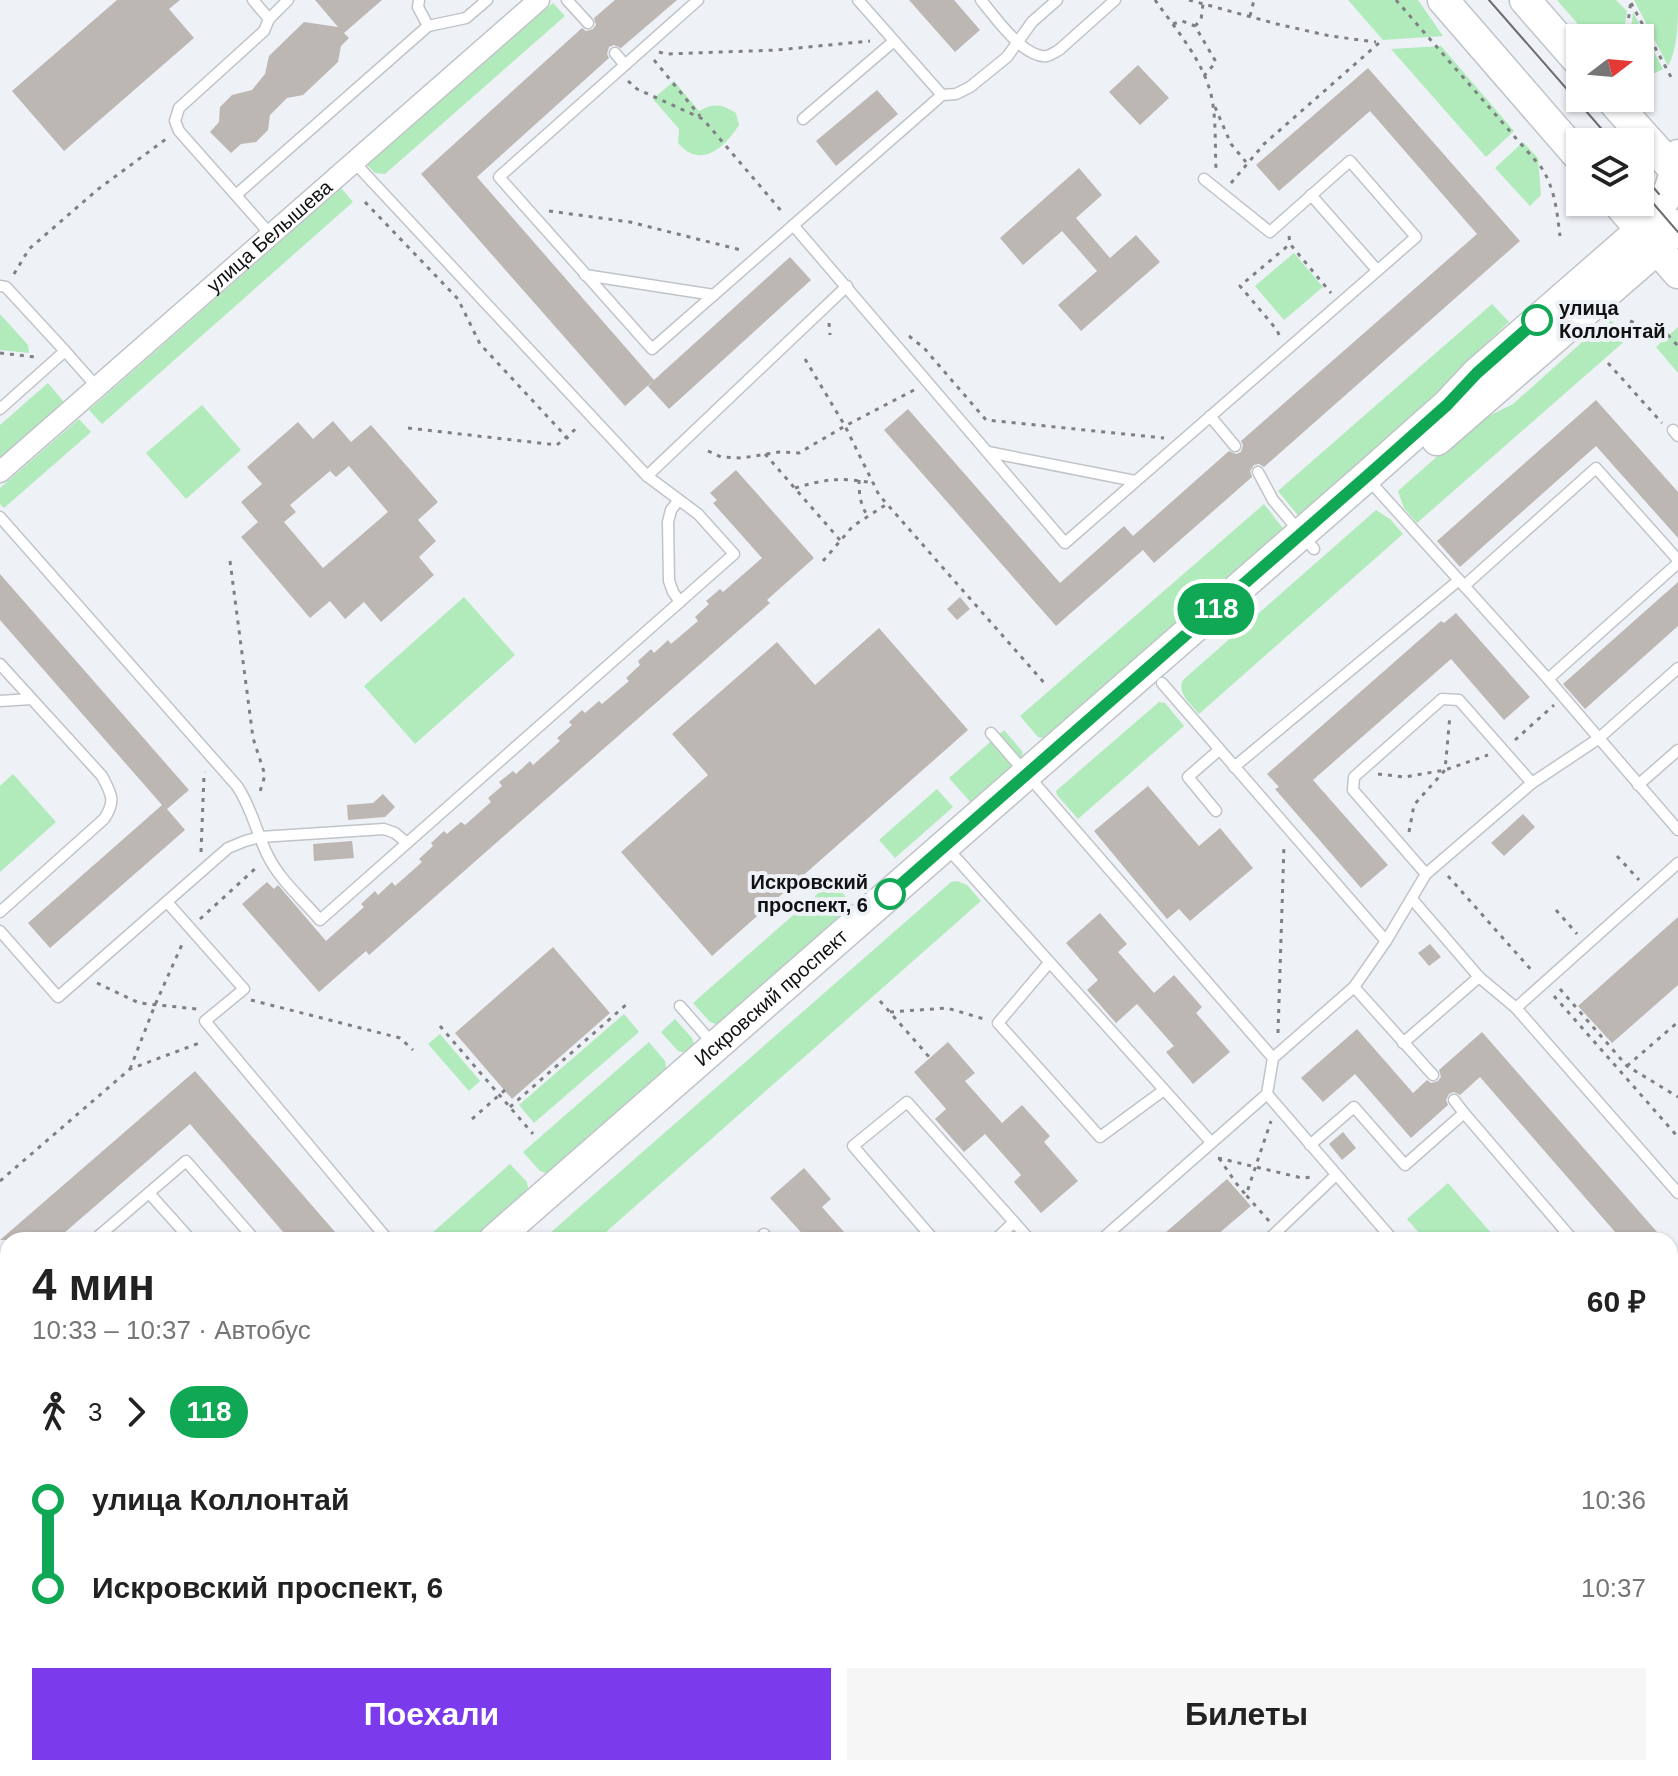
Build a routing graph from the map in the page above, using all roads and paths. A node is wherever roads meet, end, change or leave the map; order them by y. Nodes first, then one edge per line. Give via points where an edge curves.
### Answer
1 (253, 0) edge
2 (288, 0) edge
3 (419, 0) edge
4 (487, 0) edge
5 (539, 0) edge
6 (567, 0) edge
7 (698, 0) edge
8 (858, 0) edge
9 (981, 0) edge
10 (1057, 0) edge
11 (1115, 0) edge
12 (1155, 0) edge
13 (1189, 0) edge
14 (1254, 0) edge
15 (1396, 0) edge
16 (1443, 0) edge
17 (1525, 0) edge
18 (1631, 1) edge
19 (1203, 4) junction
20 (1250, 17) junction
21 (269, 19) junction
22 (588, 23) dead end
23 (1172, 24) junction
24 (1628, 24) edge
25 (428, 26) junction
26 (1195, 26) junction
27 (894, 41) junction
28 (1017, 43) junction
29 (1566, 47) edge
30 (643, 48) junction
31 (615, 53) dead end
32 (620, 69) junction
33 (1204, 76) junction
34 (1671, 77) dead end
35 (942, 95) junction
36 (1213, 103) junction
37 (1624, 112) edge
38 (703, 119) junction
39 (803, 119) dead end
40 (179, 131) junction
41 (1566, 142) edge
42 (354, 162) junction
43 (1247, 163) junction
44 (1677, 167) edge
45 (1204, 179) dead end
46 (1219, 191) junction
47 (236, 195) junction
48 (1311, 195) junction
49 (365, 202) dead end
50 (525, 207) junction
51 (1288, 216) junction
52 (1629, 216) edge
53 (793, 225) junction
54 (1678, 225) edge
55 (271, 235) junction
56 (1560, 236) dead end
57 (1649, 240) junction
58 (1290, 244) junction
59 (760, 254) junction
60 (1377, 270) junction
61 (1678, 273) edge
62 (585, 275) junction
63 (847, 286) junction
64 (3, 287) edge
65 (714, 295) junction
66 (1340, 303) junction
67 (1630, 321) dead end
68 (879, 324) junction
69 (1678, 346) edge
70 (65, 351) junction
71 (1285, 351) junction
72 (0, 353) edge
73 (35, 357) dead end
74 (805, 359) dead end
75 (1608, 363) dead end
76 (929, 383) junction
77 (97, 387) junction
78 (0, 409) edge
79 (591, 415) junction
80 (1210, 416) junction
81 (845, 426) junction
82 (408, 428) dead end
83 (1675, 433) edge
84 (567, 437) junction
85 (1183, 439) junction
86 (572, 443) dead end
87 (1235, 446) dead end
88 (708, 451) dead end
89 (987, 452) junction
90 (765, 454) junction
91 (0, 472) edge
92 (1258, 472) dead end
93 (647, 476) junction
94 (859, 480) junction
95 (1135, 481) junction
96 (873, 483) junction
97 (1372, 485) junction
98 (795, 488) junction
99 (678, 501) junction
100 (887, 504) junction
101 (867, 515) junction
102 (0, 517) edge
103 (840, 540) junction
104 (1307, 541) junction
105 (230, 561) dead end
106 (823, 561) dead end
107 (1678, 561) edge
108 (1461, 583) junction
109 (680, 602) junction
110 (0, 664) edge
111 (1678, 668) edge
112 (1548, 679) junction
113 (1162, 683) junction
114 (1046, 685) dead end
115 (1563, 698) junction
116 (31, 699) junction
117 (1451, 700) junction
118 (0, 701) edge
119 (991, 733) dead end
120 (1598, 739) junction
121 (1219, 750) junction
122 (1503, 750) junction
123 (1678, 750) edge
124 (212, 758) junction
125 (1234, 767) junction
126 (1445, 770) junction
127 (1359, 772) junction
128 (1034, 782) junction
129 (1532, 783) junction
130 (1638, 785) junction
131 (250, 807) junction
132 (1216, 811) dead end
133 (1285, 825) junction
134 (1678, 830) edge
135 (260, 837) junction
136 (407, 843) junction
137 (1405, 849) junction
138 (952, 853) junction
139 (1617, 856) dead end
140 (268, 857) junction
141 (1678, 863) edge
142 (1438, 864) junction
143 (204, 870) junction
144 (1426, 874) junction
145 (1642, 883) dead end
146 (1412, 899) junction
147 (167, 902) junction
148 (1556, 910) dead end
149 (0, 912) edge
150 (190, 928) junction
151 (0, 931) edge
152 (1581, 938) dead end
153 (1386, 941) junction
154 (1049, 963) junction
155 (82, 976) junction
156 (1479, 977) junction
157 (1546, 980) junction
158 (1354, 987) junction
159 (236, 996) junction
160 (880, 1001) dead end
161 (628, 1003) dead end
162 (155, 1005) junction
163 (680, 1006) dead end
164 (1516, 1008) junction
165 (216, 1012) junction
166 (890, 1012) junction
167 (1678, 1022) edge
168 (998, 1023) junction
169 (440, 1026) dead end
170 (217, 1036) junction
171 (1403, 1043) junction
172 (716, 1047) junction
173 (413, 1050) dead end
174 (930, 1058) dead end
175 (1273, 1058) junction
176 (1627, 1066) junction
177 (130, 1069) junction
178 (1433, 1075) dead end
179 (505, 1090) dead end
180 (1164, 1090) junction
181 (1267, 1094) junction
182 (499, 1095) junction
183 (1678, 1097) edge
184 (1454, 1100) dead end
185 (1276, 1106) junction
186 (510, 1107) junction
187 (1464, 1113) junction
188 (472, 1119) dead end
189 (533, 1134) dead end
190 (1678, 1137) edge
191 (1211, 1142) junction
192 (1310, 1145) junction
193 (1199, 1154) junction
194 (1219, 1158) junction
195 (1256, 1167) junction
196 (1336, 1175) junction
197 (0, 1181) edge
198 (149, 1193) junction
199 (1678, 1193) edge
200 (1246, 1195) junction
201 (1014, 1222) junction
202 (1278, 1231) joint
203 (103, 1232) edge
204 (184, 1232) edge
205 (248, 1232) edge
206 (381, 1232) edge
207 (514, 1232) edge
208 (514, 1232) edge
209 (927, 1232) edge
210 (1003, 1232) edge
211 (1023, 1232) edge
212 (1110, 1232) edge
213 (1386, 1232) edge
214 (1566, 1232) edge

1 - 21 lane
2 - 21 lane
3 - 25 lane
4 - 25 lane via 466,18
5 - 42 street, улица Белышева
6 - 22 lane
7 - 30 lane
8 - 27 lane
9 - 28 lane
10 - 28 lane
11 - 28 lane via 1047,56
12 - 23 path
13 - 19 path
14 - 20 path
15 - 56 path via 1541,167 1550,180
16 - 41 street
17 - 29 street
18 - 24 path
18 - 34 path
19 - 20 path
19 - 26 path
20 - 43 path via 1379,43
21 - 40 lane via 264,31 179,108
23 - 26 path
23 - 33 path
25 - 47 lane
26 - 33 path via 1216,62
27 - 30 path via 666,54
27 - 35 lane
27 - 39 lane
28 - 35 lane via 970,87
30 - 32 lane
30 - 38 path
31 - 32 lane
32 - 38 path via 637,89
32 - 50 lane via 499,177
33 - 36 path
35 - 53 lane
36 - 43 path via 1231,144
36 - 46 path
37 - 44 street
38 - 53 path
40 - 47 lane
40 - 64 path via 97,190 29,249
42 - 55 street, улица Белышева
42 - 79 lane
43 - 46 path
44 - 57 street, Искровский проспект
45 - 46 lane
46 - 51 lane via 1270,232
47 - 55 lane
48 - 51 lane
48 - 60 lane
48 - 60 lane via 1350,161 1416,237
49 - 84 path via 458,299 480,344
50 - 59 path via 630,222
50 - 62 lane
51 - 58 path
52 - 57 street
53 - 59 lane
53 - 63 lane
54 - 57 street, Искровский проспект
55 - 77 street, улица Белышева
57 - 61 street
57 - 97 street, Искровский проспект
58 - 66 path
58 - 71 path via 1240,286 1277,330
59 - 65 lane
60 - 66 lane
62 - 65 lane
62 - 65 lane via 652,349
63 - 68 lane
63 - 93 lane
64 - 70 lane
66 - 71 lane
67 - 69 path via 1668,335
68 - 76 lane
68 - 85 path via 904,332 924,348 986,420
70 - 77 lane
70 - 78 lane
71 - 80 lane
72 - 73 path
74 - 81 path
75 - 83 path
76 - 81 path
76 - 89 lane
77 - 91 street, улица Белышева
79 - 84 path
79 - 93 lane
80 - 85 lane
80 - 87 lane
81 - 90 path via 799,453
81 - 96 path
82 - 84 path via 557,445
84 - 86 path
85 - 95 lane
88 - 90 path via 721,457
89 - 95 lane
89 - 95 lane via 1065,543
90 - 98 path
92 - 104 lane
93 - 99 lane
94 - 96 path
94 - 98 path via 838,478
94 - 101 path
96 - 100 path
97 - 104 street, Искровский проспект
97 - 108 lane
98 - 103 path
99 - 109 lane via 668,522 669,581
99 - 109 lane via 698,514 734,554
100 - 101 path
100 - 114 path
101 - 103 path
102 - 124 lane
103 - 106 path
104 - 113 street, Искровский проспект
104 - 128 street, Искровский проспект
105 - 131 path via 253,738 265,775
107 - 108 lane via 1596,468
107 - 112 lane
108 - 112 lane
108 - 125 lane
109 - 136 lane
110 - 116 lane
111 - 120 lane
112 - 115 lane
113 - 121 lane
113 - 128 street, Искровский проспект
115 - 120 lane
115 - 122 path
116 - 118 lane
116 - 149 lane via 102,776 111,807
117 - 122 lane via 1459,700
117 - 126 path
117 - 127 lane via 1442,699
119 - 128 lane
120 - 129 lane
120 - 130 lane
121 - 125 lane
121 - 132 lane via 1188,777
122 - 126 path
122 - 129 lane
123 - 130 lane
124 - 131 lane
124 - 143 path via 204,775
125 - 133 lane
126 - 127 path via 1405,777
126 - 137 path via 1414,805
127 - 137 lane via 1353,790
128 - 138 street, Искровский проспект
128 - 175 lane
129 - 142 lane
130 - 134 lane
131 - 135 lane
133 - 153 lane
133 - 175 path via 1279,1033
135 - 136 lane via 384,829
135 - 140 lane
135 - 143 lane via 228,848
136 - 140 lane via 320,920
137 - 144 lane
138 - 154 lane
138 - 172 street, Искровский проспект
138 - 207 street, Искровский проспект
139 - 145 path
140 - 150 path
141 - 157 lane
142 - 144 lane
142 - 157 path
143 - 147 lane
144 - 146 lane
146 - 153 lane
146 - 156 lane
147 - 150 lane
147 - 155 lane
148 - 152 path
150 - 159 lane via 244,989
150 - 162 path
151 - 155 lane via 58,997
153 - 158 lane
154 - 168 lane
154 - 180 lane
155 - 162 path via 139,1003
156 - 164 lane
156 - 171 lane
157 - 164 lane
157 - 176 path
157 - 190 path
158 - 171 lane
158 - 175 lane
159 - 165 lane
159 - 173 path via 400,1038
160 - 166 path
161 - 186 path
162 - 165 path
162 - 177 path
163 - 172 lane
164 - 199 lane
165 - 170 lane via 205,1021
166 - 168 path via 947,1008
166 - 174 path
167 - 176 path
168 - 180 lane via 1100,1137
169 - 182 path
170 - 177 path
170 - 206 lane
171 - 178 lane
172 - 208 street, Искровский проспект
175 - 181 lane
176 - 183 path
177 - 197 path
179 - 182 path
180 - 191 lane
181 - 185 lane
181 - 191 lane
182 - 186 path
182 - 188 path
184 - 187 lane
185 - 192 lane
185 - 195 path
186 - 189 path
187 - 192 lane via 1405,1165 1354,1107
187 - 214 lane
191 - 193 lane
192 - 196 lane
193 - 194 path
193 - 212 lane
194 - 195 path
194 - 200 path
195 - 196 path via 1302,1178
195 - 200 path
196 - 202 lane
196 - 213 lane
198 - 203 lane
198 - 204 lane
198 - 205 lane via 186,1161
200 - 202 path
201 - 209 lane via 907,1102 853,1146
201 - 210 lane
201 - 211 lane

